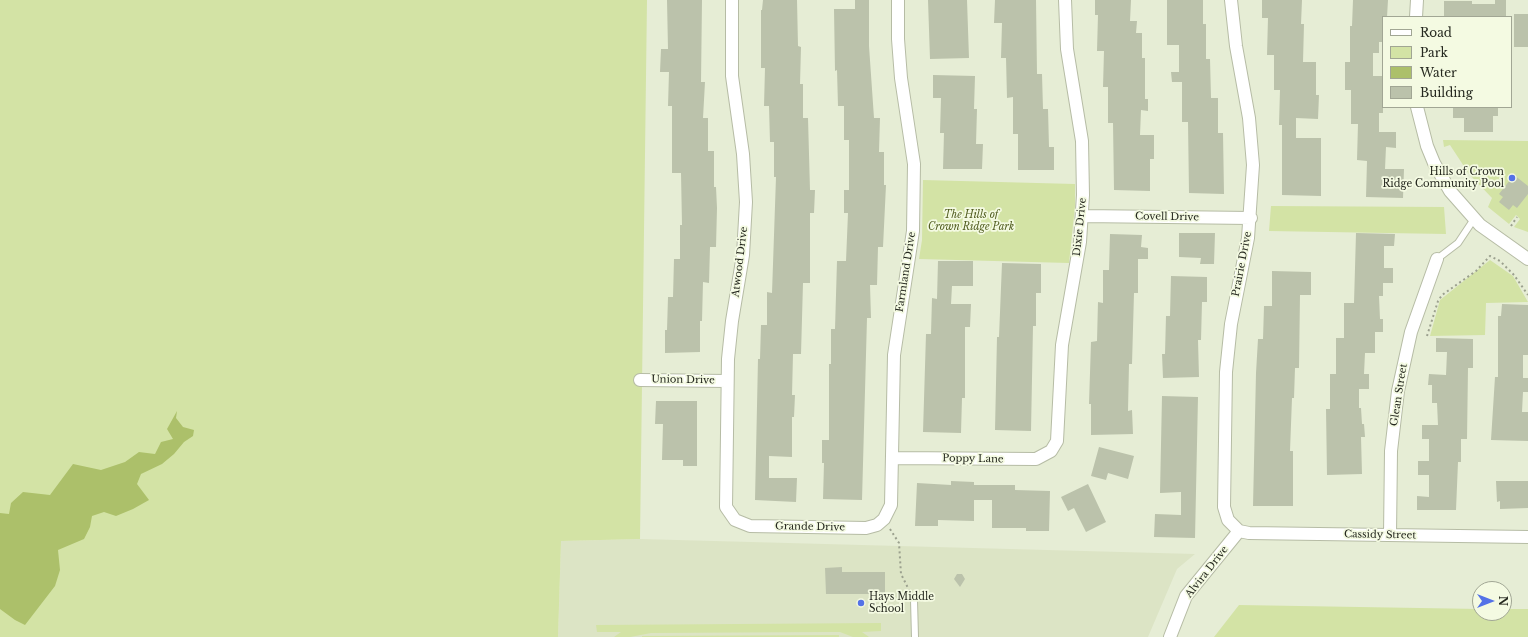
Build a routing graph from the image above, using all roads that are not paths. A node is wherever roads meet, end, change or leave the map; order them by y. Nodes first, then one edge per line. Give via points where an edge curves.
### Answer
1 (732, 0) edge
2 (898, 0) edge
3 (1064, 0) edge
4 (1232, 0) edge
5 (1417, 0) edge
6 (1416, 16) edge
7 (1417, 108) edge
8 (1082, 216) junction
9 (1251, 218) junction
10 (1474, 219) junction
11 (1510, 246) junction
12 (1528, 250) edge
13 (1437, 259) joint
14 (1528, 259) edge
15 (640, 380) dead end
16 (727, 381) junction
17 (1051, 452) joint
18 (892, 458) junction
19 (735, 520) joint
20 (884, 520) joint
21 (1236, 529) junction
22 (1390, 535) junction
23 (1528, 537) edge
24 (914, 600) road end
25 (915, 637) edge
26 (1170, 637) edge

1 - 16 street, Atwood Drive via 732,76 743,154 746,202 743,255 732,321
2 - 18 street, Farmland Drive via 899,52 912,144 914,204 911,251 895,342
3 - 8 street, Dixie Drive via 1067,49 1082,141
4 - 9 street, Prairie Drive via 1236,46 1252,145
5 - 6 street
7 - 10 street via 1434,163 1450,191
8 - 9 street, Covell Drive
8 - 17 street, Dixie Drive via 1078,255 1062,345 1058,436
9 - 21 street, Prairie Drive via 1231,324 1226,372 1224,508 1226,518
10 - 11 street
10 - 13 lane via 1458,243
11 - 12 street
11 - 14 street
13 - 22 street, Glean Street via 1411,332 1398,391 1391,451
15 - 16 street, Union Drive
16 - 19 street, Atwood Drive via 725,500 728,512
17 - 18 street, Poppy Lane via 1031,460
18 - 20 street, Farmland Drive via 891,504
19 - 20 street, Grande Drive via 750,526 866,528
21 - 22 street, Cassidy Street via 1249,533
21 - 26 street, Alvira Drive via 1186,596
22 - 23 street, Cassidy Street
24 - 25 lane

